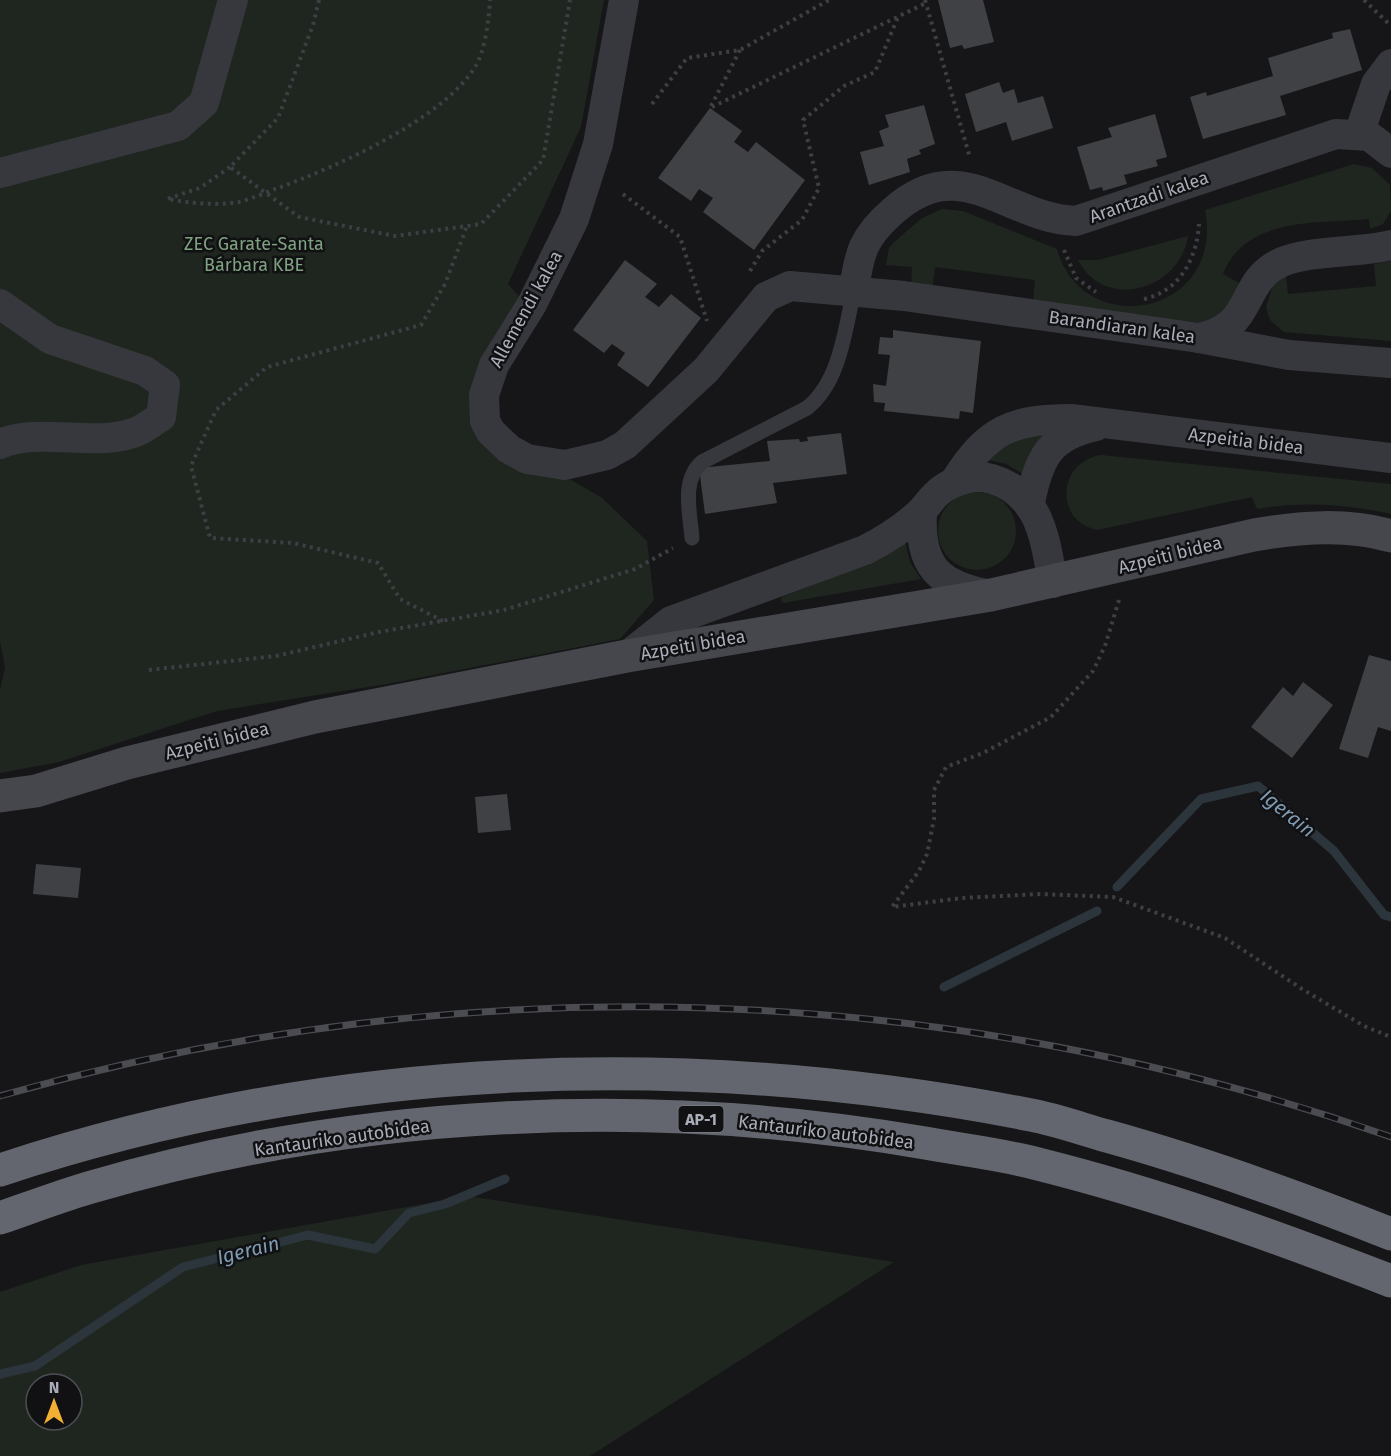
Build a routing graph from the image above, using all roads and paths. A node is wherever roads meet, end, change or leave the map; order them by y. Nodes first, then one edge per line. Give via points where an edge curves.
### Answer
1 (233, 0) edge
2 (319, 0) edge
3 (490, 0) edge
4 (570, 0) edge
5 (624, 0) edge
6 (829, 0) edge
7 (1364, 0) edge
8 (926, 1) edge
9 (898, 17) junction
10 (1388, 23) dead end
11 (740, 50) junction
12 (1391, 64) edge
13 (652, 104) dead end
14 (1359, 134) junction
15 (1391, 153) edge
16 (970, 159) dead end
17 (230, 167) junction
18 (0, 173) edge
19 (623, 194) dead end
20 (1199, 224) dead end
21 (467, 226) junction
22 (1391, 245) edge
23 (1063, 247) dead end
24 (743, 281) dead end
25 (854, 290) junction
26 (1099, 294) dead end
27 (1139, 300) dead end
28 (1248, 301) junction
29 (0, 304) edge
30 (709, 325) dead end
31 (1199, 338) junction
32 (1289, 355) junction
33 (1391, 363) edge
34 (1102, 424) junction
35 (0, 444) edge
36 (1391, 458) edge
37 (955, 481) junction
38 (1030, 502) junction
39 (922, 511) junction
40 (1391, 536) edge
41 (692, 537) joint
42 (1053, 583) junction
43 (992, 595) junction
44 (1119, 600) dead end
45 (443, 621) junction
46 (627, 656) junction
47 (149, 670) dead end
48 (0, 796) edge
49 (1391, 1037) edge
50 (0, 1170) edge
51 (0, 1218) edge
52 (1391, 1234) edge
53 (1391, 1281) edge

1 - 18 street via 204,103 178,126
2 - 17 path via 278,118
3 - 17 path via 489,20 476,66 446,98 396,135 320,173 240,201 199,205 166,199 200,189
4 - 21 path via 543,160 481,224
5 - 25 street, Allemendi kalea via 598,144 574,219 488,381 483,407 491,432 508,449 545,464 575,464 607,455 642,432 706,370 754,309 776,291 805,286
6 - 11 path
7 - 10 path
8 - 9 path
8 - 16 path
9 - 11 path via 710,108
9 - 24 path via 875,72 844,86 803,120 819,188 802,220 762,251
11 - 13 path via 687,58
12 - 14 street via 1376,84
14 - 15 street via 1369,136
14 - 25 street, Arantzadi kalea via 1336,134 1076,221 1053,218 969,188 920,190 869,235 859,255
17 - 21 path via 299,217 395,236
19 - 30 path via 680,237
20 - 27 path via 1196,249 1185,273 1161,293
21 - 45 path via 445,284 421,325 267,367 216,410 191,466 210,537 293,543 378,563 400,599
22 - 28 street via 1282,261 1260,277
23 - 26 path via 1076,278
25 - 31 street, Barandiaran kalea
25 - 41 lane via 831,380 817,400 702,462 691,472
28 - 31 street via 1228,328
28 - 32 street via 1258,328
29 - 35 street via 50,339 146,371 165,385 161,417 132,433 81,439 12,439
31 - 32 street, Barandiaran kalea
32 - 33 street, Barandiaran kalea
34 - 36 street, Azpeitia bidea
34 - 37 street, Azpeitia bidea via 1044,419 1007,429 978,448
34 - 38 street via 1078,429 1049,449 1036,473
37 - 38 street via 988,478 1016,489
37 - 39 street
38 - 42 street via 1043,533
39 - 43 street via 922,543 932,567 944,580 963,590
39 - 46 street via 865,550 670,621
40 - 42 main road, Azpeiti bidea via 1356,529 1288,529
41 - 45 path via 635,569 504,610
42 - 43 main road, Azpeiti bidea
43 - 46 main road, Azpeiti bidea
44 - 49 path via 1106,646 1093,671 1051,717 983,753 945,766 934,790 934,819 927,854 892,907 1040,894 1113,897 1225,938 1364,1026
45 - 47 path via 276,656
46 - 48 main road, Azpeiti bidea via 315,717 127,763 36,791
50 - 52 highway via 78,1144 174,1121 354,1089 473,1076 631,1072 729,1076 855,1087 1034,1116 1182,1157
51 - 53 highway, Kantauriko autobidea / AP-1 via 86,1188 264,1147 479,1119 630,1114 859,1132 1034,1163 1171,1200

